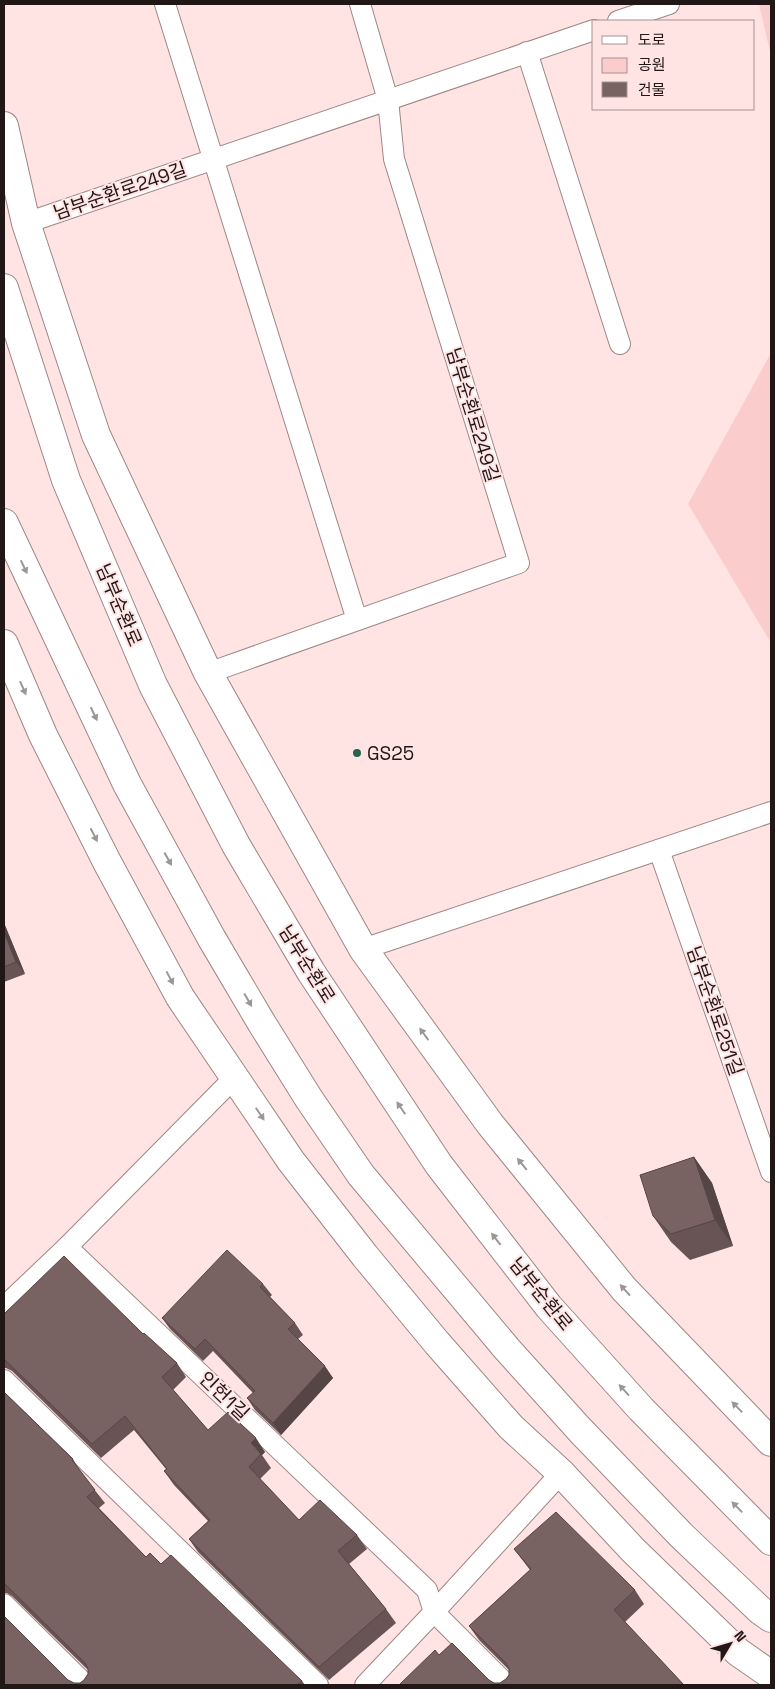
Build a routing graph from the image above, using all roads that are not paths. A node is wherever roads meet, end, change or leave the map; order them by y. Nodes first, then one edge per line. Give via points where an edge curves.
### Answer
1 (165, 4) edge
2 (360, 4) edge
3 (669, 4) edge
4 (621, 20) edge
5 (592, 31) edge
6 (527, 52) junction
7 (388, 100) junction
8 (4, 126) edge
9 (214, 159) junction
10 (26, 223) junction
11 (4, 288) edge
12 (620, 344) dead end
13 (4, 523) edge
14 (357, 620) junction
15 (4, 644) edge
16 (208, 673) junction
17 (771, 812) edge
18 (659, 850) junction
19 (363, 949) junction
20 (235, 1076) junction
21 (771, 1172) edge
22 (67, 1247) junction
23 (4, 1307) edge
24 (4, 1380) edge
25 (771, 1442) edge
26 (561, 1473) junction
27 (771, 1541) edge
28 (4, 1604) edge
29 (434, 1612) junction
30 (771, 1618) edge
31 (771, 1676) edge
32 (86, 1685) edge
33 (318, 1685) edge
34 (365, 1685) edge
35 (507, 1685) edge

1 - 9 lane
2 - 7 lane, 남부순환로249길
3 - 4 lane
5 - 6 lane, 남부순환로249길
6 - 7 lane, 남부순환로249길
6 - 12 lane
7 - 9 lane, 남부순환로249길
7 - 14 lane, 남부순환로249길 via 394,159 519,563
8 - 10 street
9 - 10 lane, 남부순환로249길
9 - 14 lane
10 - 16 street via 96,435
27 -> 11 street, 남부순환로 via 641,1409 549,1307 439,1165 311,972 236,845 153,685 66,480
13 -> 30 street via 127,784 260,1022 361,1175 507,1349 580,1430 682,1535
14 - 16 lane, 남부순환로249길
15 -> 20 street via 44,735 112,870 180,997
16 - 19 street
17 - 18 lane
18 - 19 lane
18 - 21 lane, 남부순환로251길
25 -> 19 street via 624,1289 490,1124
20 - 22 lane
20 -> 26 street via 291,1161 436,1343 510,1427
22 - 23 lane
22 - 29 lane, 인헌1길 via 428,1590
24 - 33 lane
26 - 29 lane
26 - 31 street via 633,1550 738,1652
28 - 32 lane
29 - 34 lane
29 - 35 lane, 인헌1길

